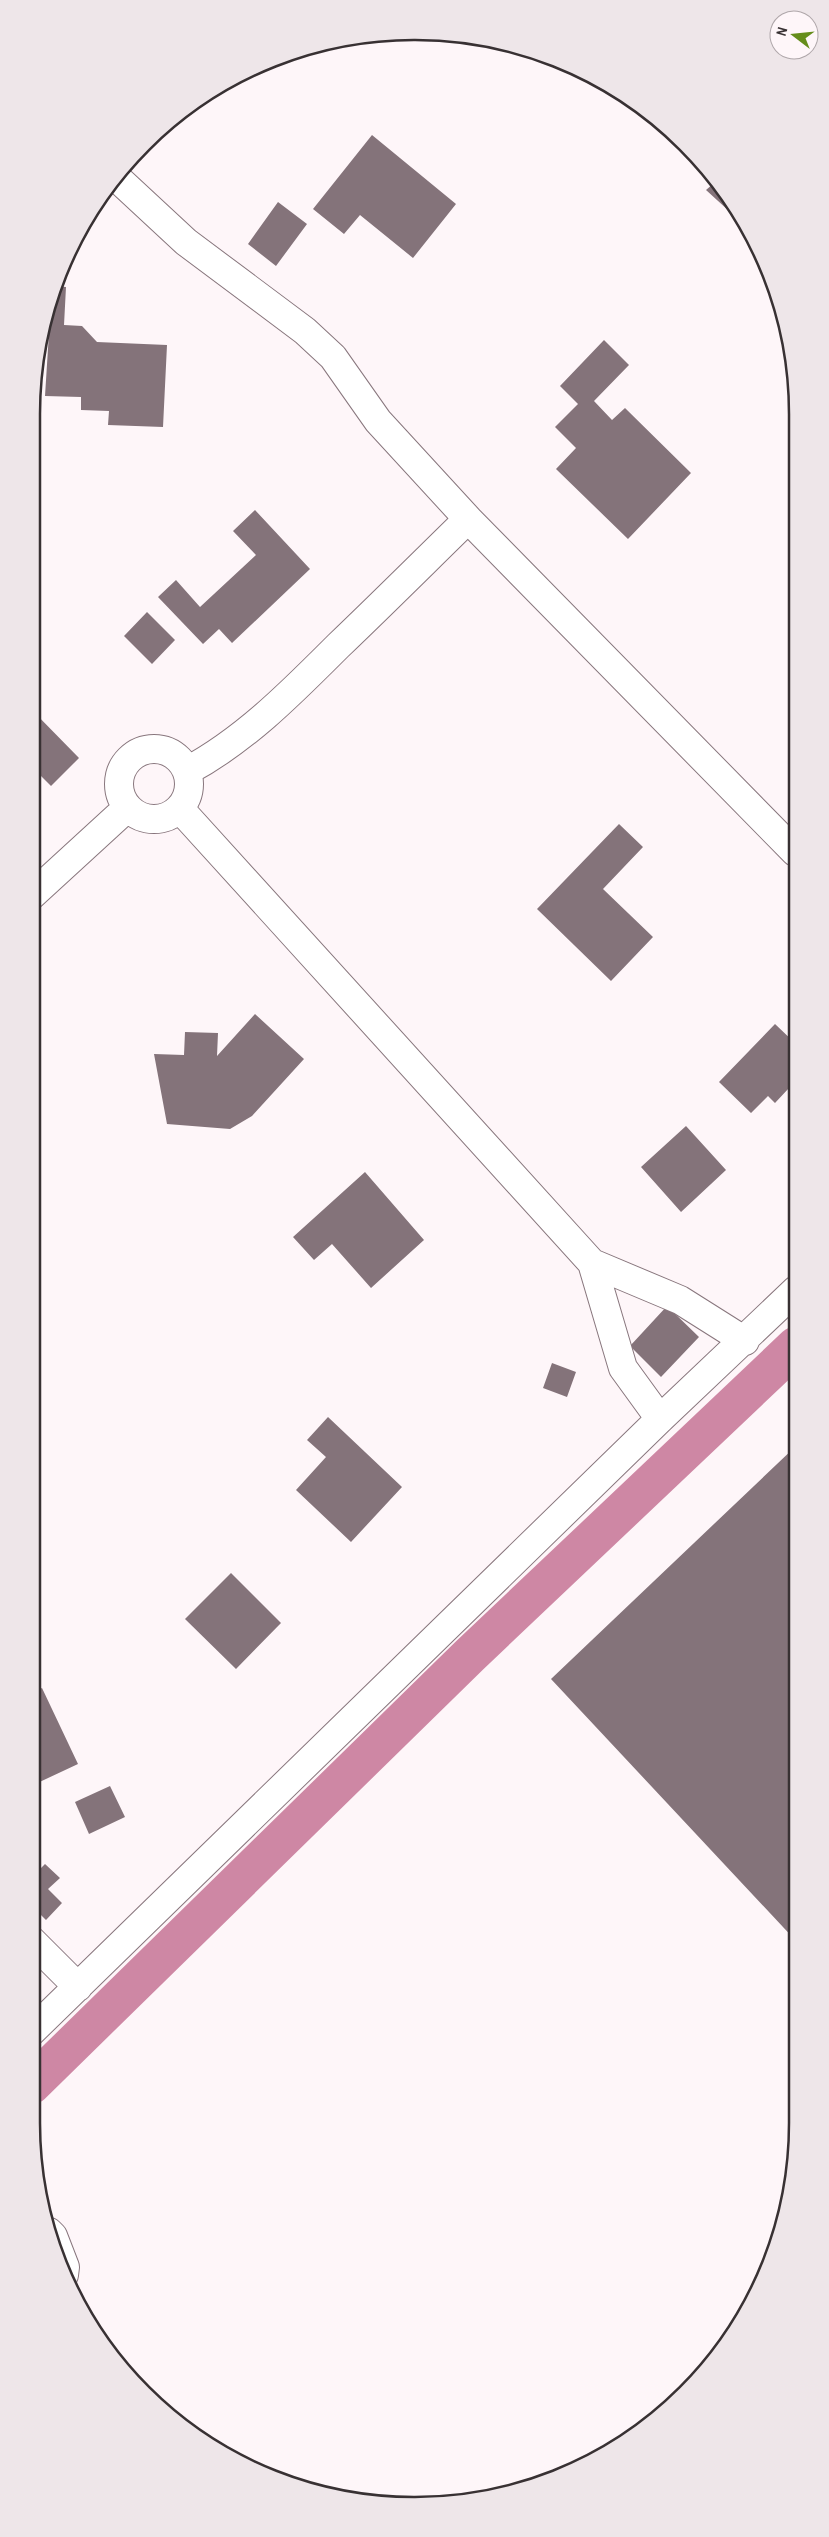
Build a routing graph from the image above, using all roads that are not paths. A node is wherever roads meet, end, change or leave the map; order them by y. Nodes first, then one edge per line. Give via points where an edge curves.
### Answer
1 (121, 182) edge
2 (468, 519) junction
3 (187, 770) junction
4 (127, 808) junction
5 (180, 809) junction
6 (789, 846) edge
7 (40, 888) edge
8 (592, 1263) junction
9 (789, 1297) edge
10 (745, 1341) junction
11 (660, 1419) junction
12 (40, 1949) edge
13 (78, 1987) junction
14 (40, 2023) edge

1 - 2 street via 186,242 305,331 334,357 378,421
2 - 3 street via 252,727 215,756
2 - 6 street
3 - 4 street via 169,752 152,749 136,753 120,774 119,791
3 - 5 street via 188,790
4 - 5 street via 144,818 153,819 163,818
4 - 7 street
5 - 8 street
8 - 10 street via 680,1300
8 - 11 street via 623,1368
9 - 10 street
10 - 11 street
11 - 13 street
12 - 13 street
13 - 14 street

